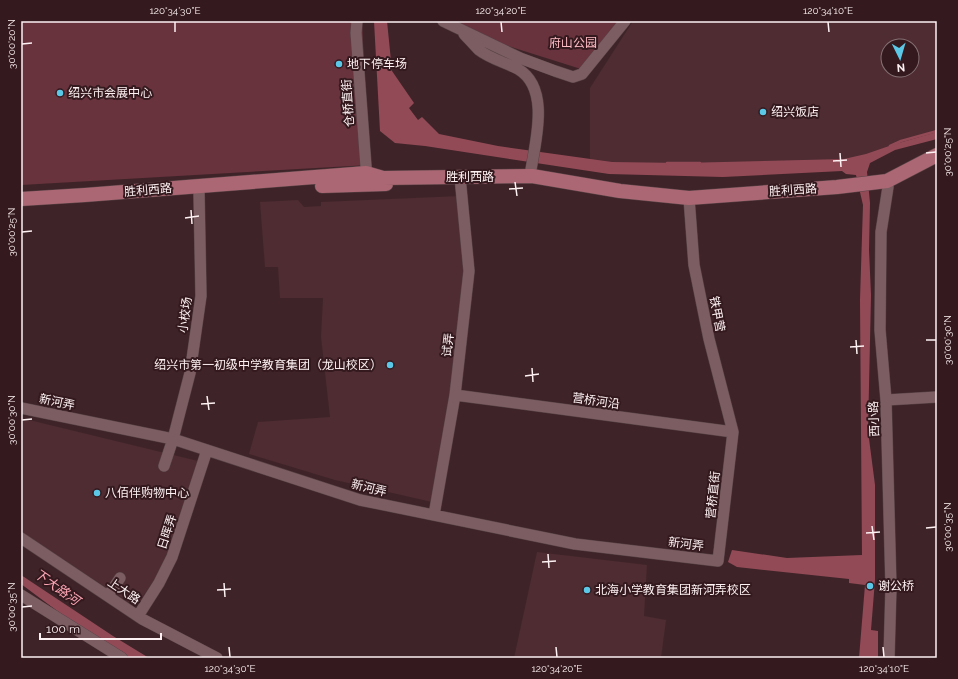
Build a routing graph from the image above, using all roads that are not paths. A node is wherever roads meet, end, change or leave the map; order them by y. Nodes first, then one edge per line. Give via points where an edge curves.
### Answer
1 (357, 21) edge
2 (443, 21) edge
3 (625, 21) edge
4 (460, 29) junction
5 (937, 155) edge
6 (937, 163) edge
7 (531, 171) junction
8 (366, 178) junction
9 (460, 180) junction
10 (882, 185) junction
11 (199, 192) junction
12 (21, 199) edge
13 (689, 201) junction
14 (21, 208) edge
15 (455, 395) junction
16 (937, 397) edge
17 (886, 400) junction
18 (21, 408) edge
19 (733, 432) junction
20 (173, 439) junction
21 (207, 450) junction
22 (164, 466) dead end
23 (434, 515) junction
24 (21, 538) edge
25 (718, 561) joint
26 (120, 578) dead end
27 (21, 595) edge
28 (108, 596) junction
29 (138, 616) junction
30 (122, 658) edge
31 (217, 658) edge
32 (889, 658) edge

1 - 8 street, 仓桥直街
2 - 4 street
3 - 4 street via 582,74 573,77 520,58
4 - 7 street via 480,50 520,70 532,85 536,93 538,121
5 - 10 main road, 胜利西路
6 - 10 main road, 胜利西路 via 898,184
7 - 9 main road, 胜利西路
7 - 13 main road, 胜利西路 via 620,191
8 - 9 main road, 胜利西路
8 - 11 main road, 胜利西路
8 - 12 main road, 胜利西路
9 - 13 main road, 胜利西路 via 532,182 620,198
9 - 15 street, 试弄 via 469,271
10 - 13 main road, 胜利西路
10 - 17 street, 西小路 via 880,330
11 - 14 main road, 胜利西路
11 - 20 street, 小校场 via 201,296 190,373
13 - 19 street, 铁甲营 via 696,272 709,339
15 - 19 street, 营桥河沿
15 - 23 street, 试弄
16 - 17 street
17 - 32 street, 西小路 via 891,587
18 - 20 street, 新河弄
19 - 25 street, 营桥直街
20 - 21 street, 新河弄
20 - 22 street, 小校场
21 - 23 street, 新河弄 via 360,500
21 - 29 street, 日晖弄 via 172,557
23 - 25 street, 新河弄 via 575,544
24 - 28 street, 上大路
26 - 28 street
27 - 30 street
28 - 29 street, 上大路
29 - 31 street, 上大路

